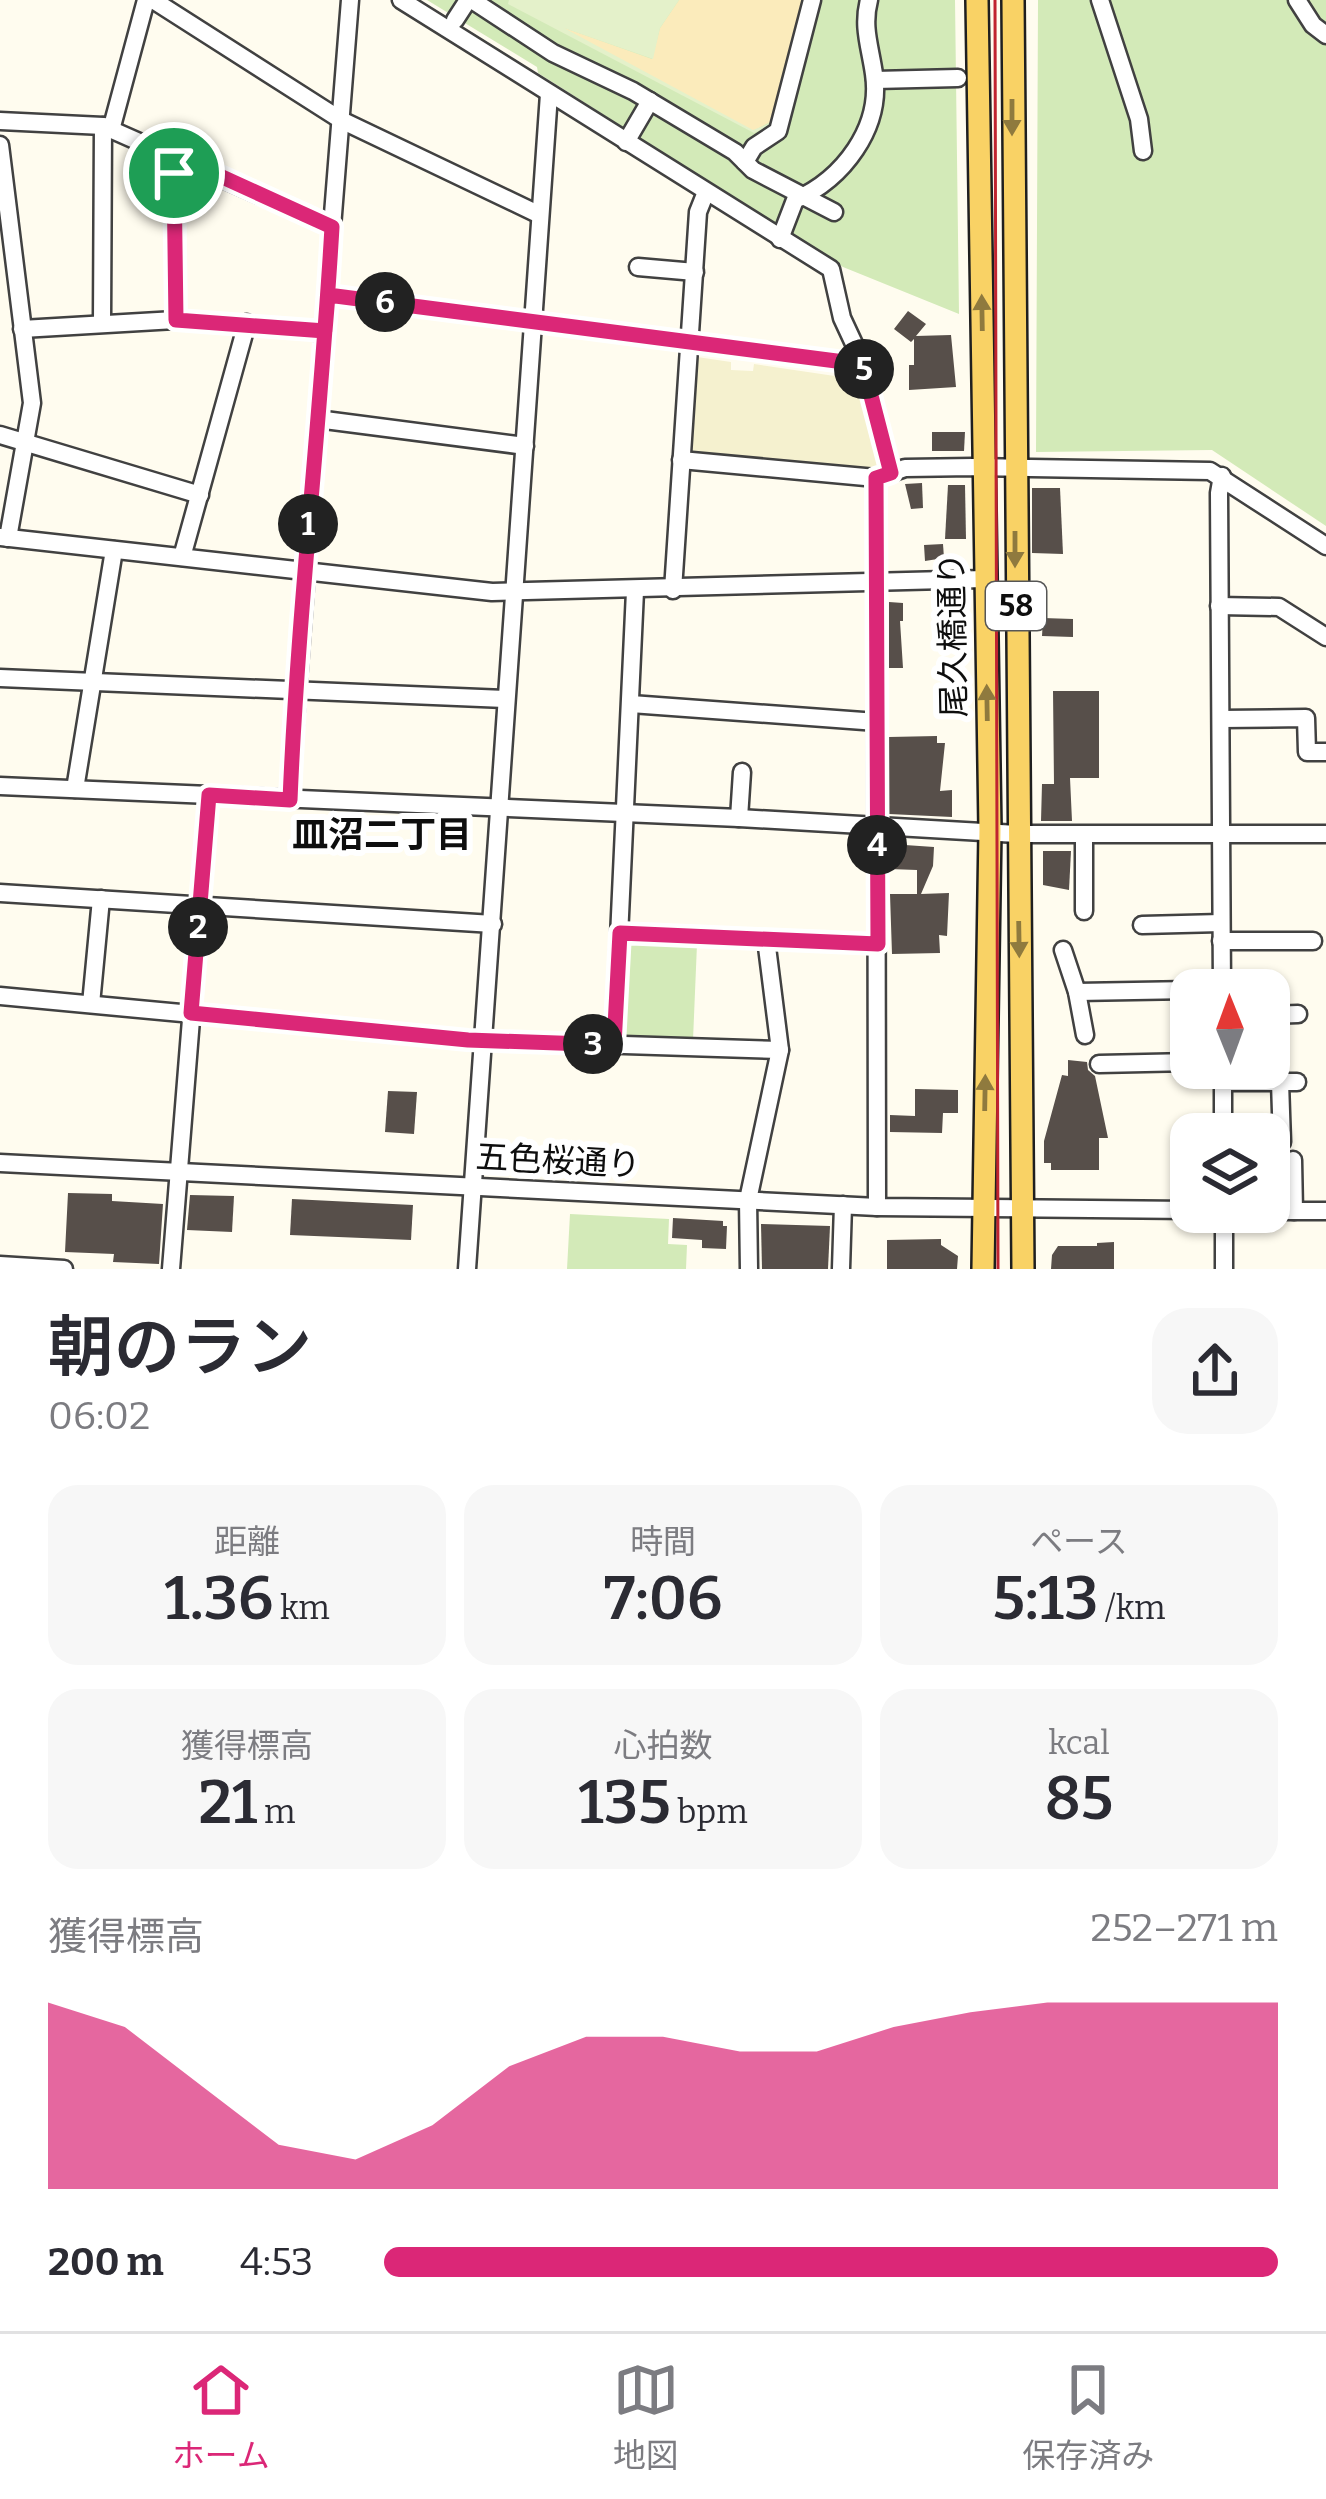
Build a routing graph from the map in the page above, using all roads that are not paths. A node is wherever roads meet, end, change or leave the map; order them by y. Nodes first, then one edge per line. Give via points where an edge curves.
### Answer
1 (149, 0) edge
2 (350, 0) edge
3 (401, 0) edge
4 (470, 0) edge
5 (812, 0) edge
6 (869, 0) edge
7 (977, 0) edge
8 (1013, 0) edge
9 (1100, 0) edge
10 (1297, 0) edge
11 (455, 20) dead end
12 (1326, 34) edge
13 (958, 78) dead end
14 (875, 80) junction
15 (549, 94) junction
16 (650, 101) junction
17 (341, 120) junction
18 (0, 121) edge
19 (107, 128) junction
20 (626, 142) junction
21 (0, 146) edge
22 (1143, 151) dead end
23 (174, 155) junction
24 (745, 162) junction
25 (706, 192) junction
26 (805, 196) junction
27 (834, 212) dead end
28 (539, 215) junction
29 (332, 227) junction
30 (780, 238) junction
31 (5, 243) edge
32 (638, 267) dead end
33 (694, 272) junction
34 (328, 295) junction
35 (176, 320) junction
36 (534, 322) junction
37 (102, 323) junction
38 (248, 323) junction
39 (22, 329) junction
40 (325, 331) junction
41 (690, 342) junction
42 (862, 361) junction
43 (317, 419) junction
44 (0, 435) edge
45 (25, 442) junction
46 (525, 446) junction
47 (681, 460) junction
48 (985, 467) junction
49 (1015, 468) junction
50 (884, 476) junction
51 (1222, 476) junction
52 (200, 495) junction
53 (4, 537) edge
54 (1326, 546) edge
55 (114, 550) junction
56 (182, 557) junction
57 (305, 570) junction
58 (984, 580) junction
59 (876, 583) junction
60 (673, 590) junction
61 (635, 591) junction
62 (516, 592) junction
63 (1219, 605) junction
64 (1326, 637) edge
65 (0, 678) edge
66 (94, 682) junction
67 (296, 690) junction
68 (505, 699) junction
69 (631, 704) junction
70 (1221, 719) junction
71 (877, 722) junction
72 (1326, 752) edge
73 (742, 772) dead end
74 (0, 786) edge
75 (75, 789) junction
76 (209, 795) junction
77 (290, 800) junction
78 (501, 809) junction
79 (625, 814) junction
80 (739, 818) junction
81 (877, 826) junction
82 (990, 830) junction
83 (1017, 834) junction
84 (1222, 834) junction
85 (1326, 834) edge
86 (1084, 835) junction
87 (0, 893) edge
88 (101, 899) junction
89 (199, 906) junction
90 (1084, 910) dead end
91 (493, 924) junction
92 (1142, 925) dead end
93 (1221, 932) junction
94 (620, 933) junction
95 (766, 939) junction
96 (1313, 940) dead end
97 (878, 944) junction
98 (1064, 950) dead end
99 (1222, 969) edge
100 (1170, 990) edge
101 (1077, 992) junction
102 (0, 996) edge
103 (91, 1004) junction
104 (191, 1013) junction
105 (1290, 1014) edge
106 (1298, 1014) dead end
107 (1085, 1035) dead end
108 (485, 1040) junction
109 (614, 1045) junction
110 (780, 1050) junction
111 (1170, 1062) edge
112 (1099, 1064) dead end
113 (1293, 1160) dead end
114 (0, 1163) edge
115 (177, 1173) junction
116 (473, 1187) junction
117 (748, 1200) junction
118 (843, 1205) junction
119 (877, 1207) junction
120 (983, 1210) junction
121 (1170, 1210) edge
122 (1023, 1211) junction
123 (1290, 1211) edge
124 (1294, 1211) junction
125 (1326, 1211) edge
126 (1224, 1233) edge
127 (0, 1265) edge
128 (64, 1269) edge
129 (171, 1269) edge
130 (467, 1269) edge
131 (749, 1269) edge
132 (842, 1269) edge
133 (983, 1269) edge
134 (1023, 1269) edge
135 (1224, 1269) edge

1 - 17 street
1 - 19 street
2 - 17 street
3 - 15 street
4 - 11 street
4 - 16 street
5 - 24 street via 778,131
6 - 14 street via 864,26
48 -> 7 main road, 尾久橋通り / 58
8 -> 49 main road, 尾久橋通り / 58
9 - 22 street
10 - 12 street
13 - 14 street
14 - 26 street via 869,128
15 - 20 street
15 - 28 street
16 - 20 street
16 - 24 street
17 - 28 street
17 - 29 street
18 - 19 street
19 - 23 street
19 - 37 street
20 - 25 street
21 - 31 street
23 - 29 street
23 - 35 street
24 - 26 street
25 - 30 street
25 - 33 street
26 - 27 street
26 - 30 street via 795,200
28 - 36 street
29 - 34 street
30 - 42 street via 831,269
31 - 39 street
32 - 33 street
33 - 41 street
34 - 36 street
34 - 40 street
35 - 37 street
35 - 38 street
36 - 41 street
36 - 46 street
37 - 39 street
38 - 40 street
38 - 52 street
39 - 45 street via 32,404
40 - 43 street
41 - 42 street
41 - 47 street
42 - 50 street
43 - 46 street
43 - 57 street
44 - 45 street
45 - 52 street
45 - 53 street
46 - 62 street
47 - 50 street
47 - 60 street
48 - 49 street
48 - 50 street via 905,468
48 - 58 main road, 尾久橋通り / 58
49 - 51 street
49 -> 83 main road, 尾久橋通り / 58
50 - 59 street
51 - 54 street
51 - 63 street
52 - 56 street
53 - 55 street
55 - 56 street
55 - 66 street
56 - 57 street
57 - 62 street
57 - 67 street
58 - 59 street
82 -> 58 main road, 尾久橋通り / 58
59 - 60 street
59 - 71 street
60 - 61 street
61 - 62 street
61 - 69 street
62 - 68 street
63 - 64 street via 1279,607
63 - 70 street
65 - 66 street
66 - 67 street
66 - 75 street
67 - 68 street
67 - 77 street
68 - 78 street
69 - 71 street
69 - 79 street
70 - 72 street via 1306,718 1307,752
70 - 84 street
71 - 81 street
73 - 80 street
74 - 75 street
75 - 76 street
76 - 77 street
76 - 89 street
77 - 78 street
78 - 79 street
78 - 91 street
79 - 80 street
79 - 94 street
80 - 81 street
81 - 82 street
81 - 97 street
82 - 83 street
120 -> 82 main road, 尾久橋通り / 58
83 - 86 street
83 -> 122 main road, 尾久橋通り / 58
84 - 85 street
84 - 86 street
84 - 93 street
86 - 90 street
87 - 88 street
88 - 89 street
88 - 103 street
89 - 91 street
89 - 104 street
91 - 108 street
92 - 93 street
93 - 96 street
93 - 99 street
94 - 95 street
94 - 109 street
95 - 97 street
95 - 110 street
97 - 119 street
98 - 101 street
100 - 101 street
101 - 107 street
102 - 103 street
103 - 104 street
104 - 108 street
104 - 115 street
105 - 106 street
108 - 109 street
108 - 116 street
109 - 110 street
110 - 117 street
111 - 112 street
113 - 124 street
114 - 115 street, 五色桜通り
115 - 116 street, 五色桜通り
115 - 129 street
116 - 117 street, 五色桜通り
116 - 130 street
117 - 118 street, 五色桜通り
117 - 131 street
118 - 119 street, 五色桜通り
118 - 132 street
119 - 120 street, 五色桜通り
120 - 122 street, 五色桜通り
120 - 133 main road, 尾久橋通り / 58
121 - 122 street, 五色桜通り
122 - 134 main road, 尾久橋通り / 58
123 - 124 street
124 - 125 street
126 - 135 street
127 - 128 street

